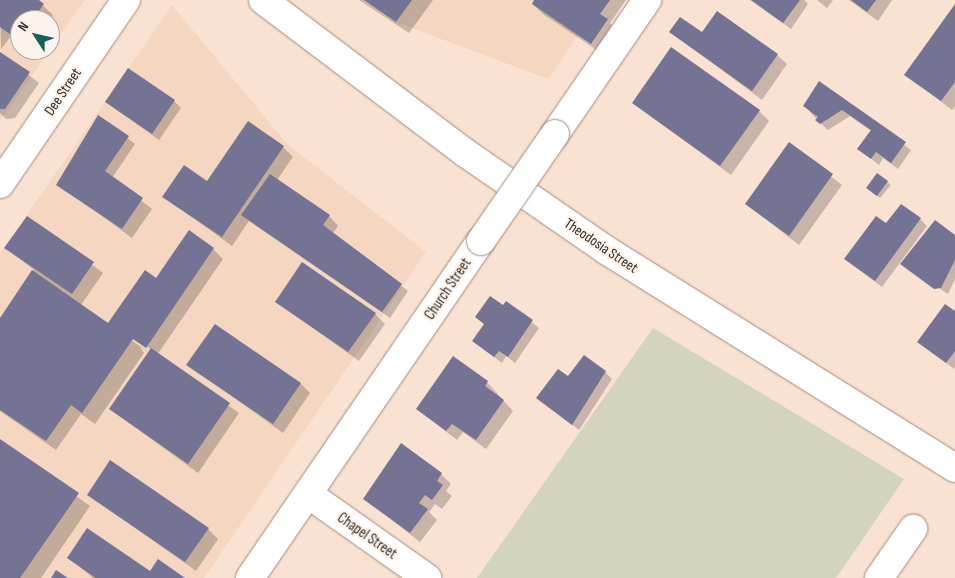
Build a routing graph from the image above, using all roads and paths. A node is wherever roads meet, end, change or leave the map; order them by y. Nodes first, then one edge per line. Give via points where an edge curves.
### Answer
1 (126, 0) edge
2 (263, 0) edge
3 (647, 0) edge
4 (0, 184) edge
5 (955, 468) edge
6 (308, 494) junction
7 (914, 529) dead end
8 (250, 578) edge
9 (427, 578) edge
10 (879, 578) edge

1 - 4 main road, Dee Street
2 - 5 main road, Theodosia Street via 464,152 606,250
3 - 6 main road, Church Street, bridge
6 - 8 main road, Church Street
6 - 9 main road, Chapel Street
7 - 10 main road

